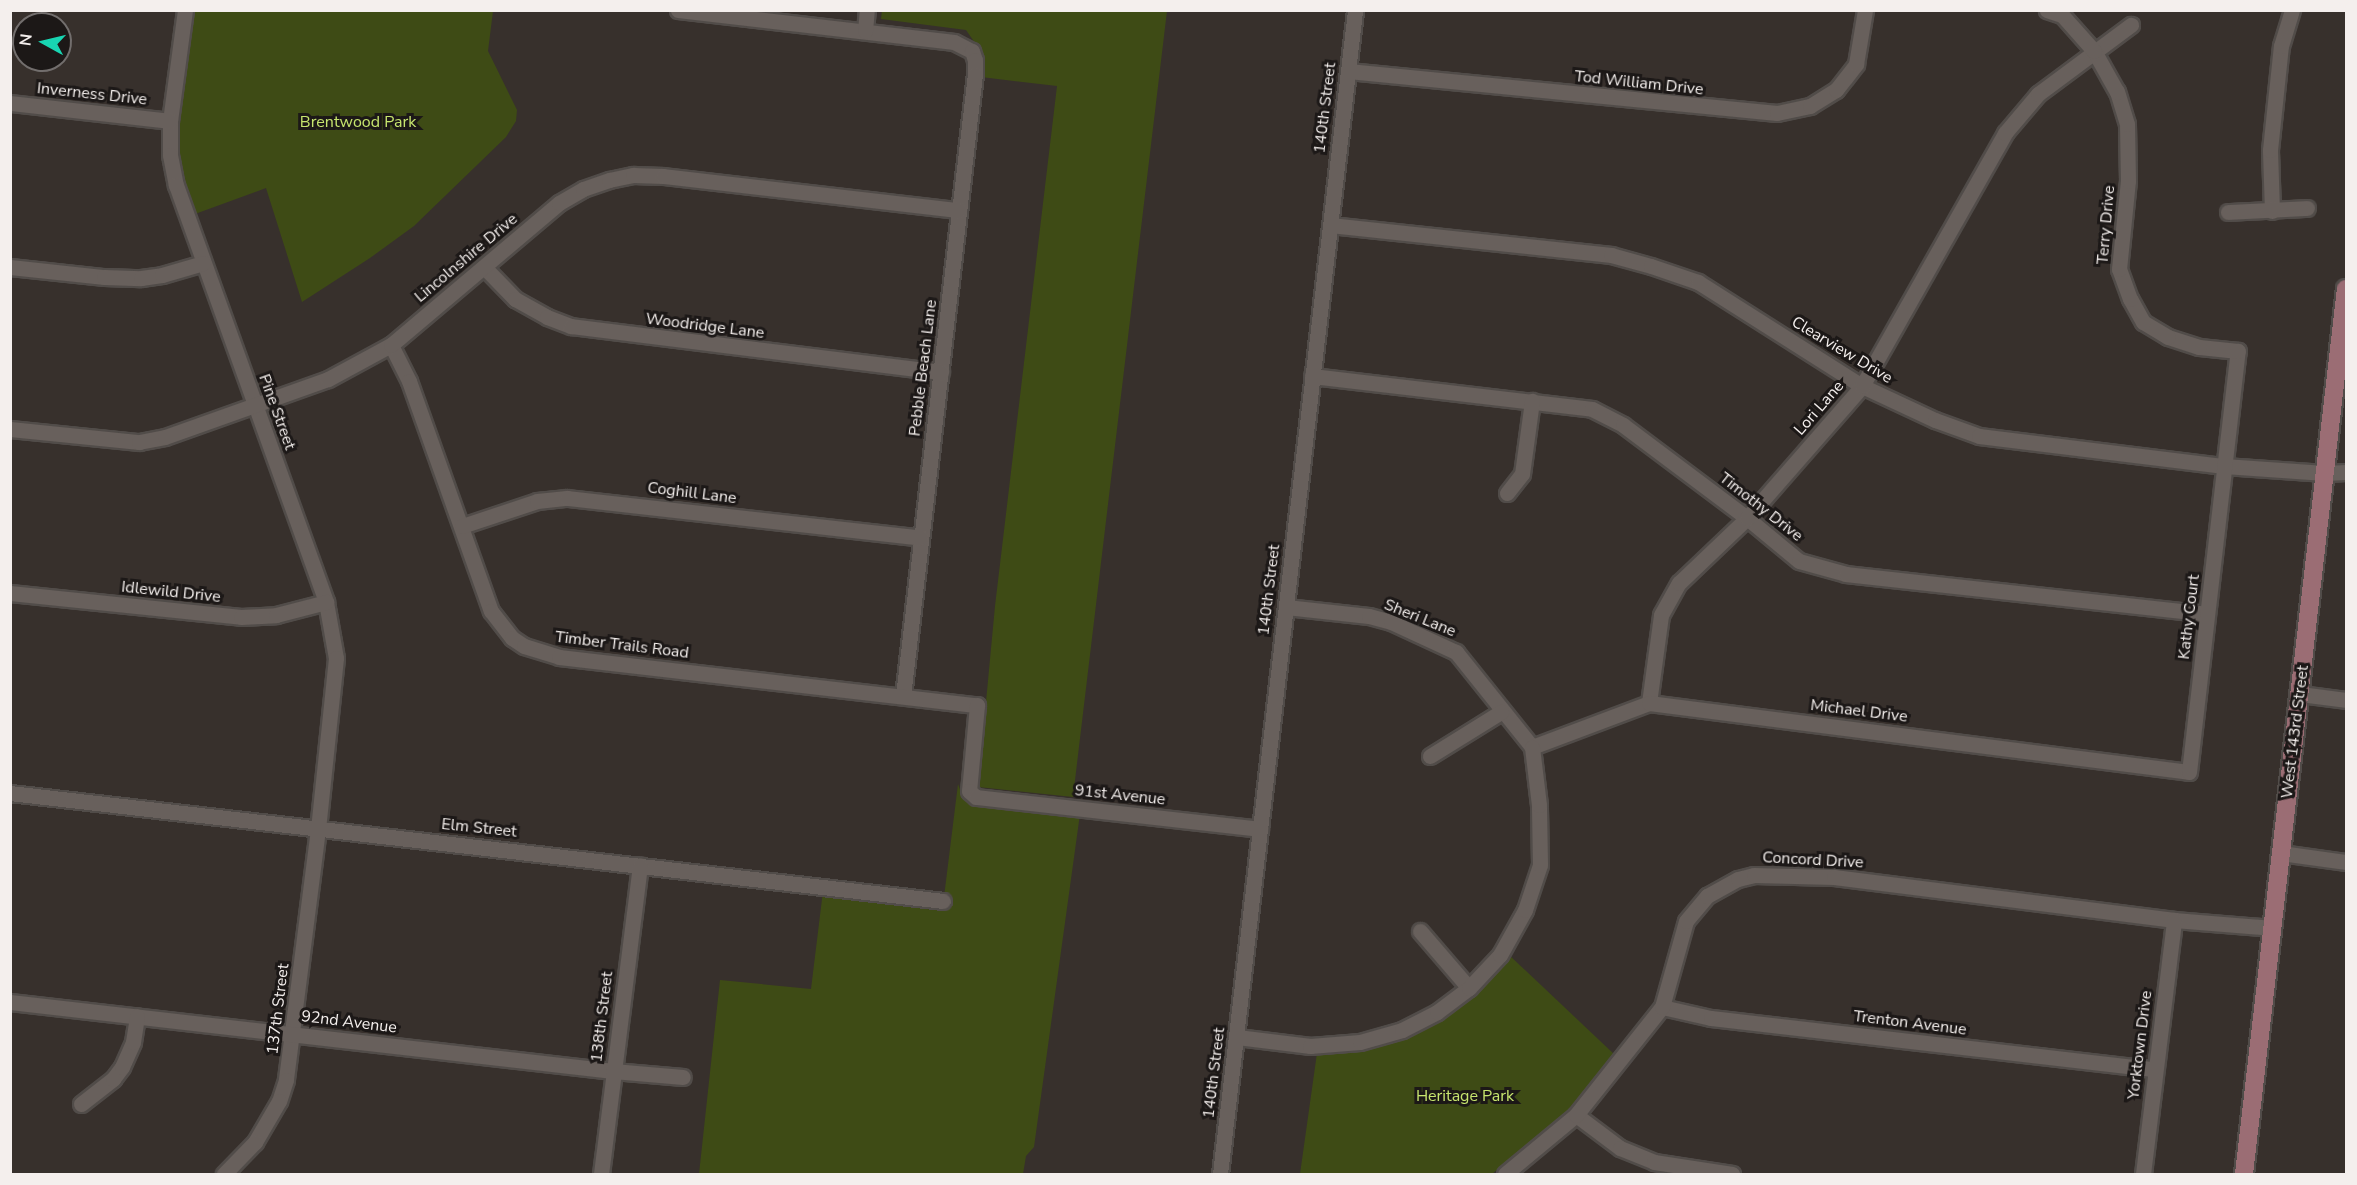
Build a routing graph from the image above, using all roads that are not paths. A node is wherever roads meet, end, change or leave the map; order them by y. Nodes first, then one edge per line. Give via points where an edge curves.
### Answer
1 (185, 10) edge
2 (678, 10) edge
3 (867, 10) edge
4 (1354, 10) edge
5 (1865, 10) edge
6 (2047, 10) edge
7 (2292, 10) edge
8 (2132, 25) dead end
9 (865, 31) junction
10 (2094, 51) junction
11 (1348, 71) junction
12 (10, 103) edge
13 (170, 121) junction
14 (2307, 208) dead end
15 (959, 210) junction
16 (2272, 211) junction
17 (2228, 212) dead end
18 (1330, 225) junction
19 (203, 263) junction
20 (10, 267) edge
21 (484, 267) junction
22 (2346, 289) edge
23 (391, 345) junction
24 (941, 372) junction
25 (1312, 376) junction
26 (1862, 386) junction
27 (1532, 401) junction
28 (255, 405) junction
29 (10, 429) edge
30 (2224, 466) junction
31 (2346, 472) edge
32 (2325, 473) junction
33 (1507, 493) dead end
34 (1747, 518) junction
35 (462, 526) junction
36 (921, 538) junction
37 (10, 592) edge
38 (326, 602) junction
39 (1286, 606) junction
40 (2207, 614) junction
41 (2300, 694) junction
42 (903, 696) junction
43 (2346, 700) edge
44 (1649, 703) junction
45 (1502, 712) junction
46 (1532, 747) junction
47 (1430, 756) dead end
48 (2189, 772) joint
49 (10, 793) edge
50 (976, 797) joint
51 (318, 829) junction
52 (1260, 829) junction
53 (2282, 853) junction
54 (2346, 862) edge
55 (640, 864) junction
56 (943, 901) dead end
57 (2174, 920) junction
58 (2273, 928) junction
59 (1420, 930) dead end
60 (1469, 988) junction
61 (10, 1002) edge
62 (1662, 1007) junction
63 (137, 1016) junction
64 (293, 1034) junction
65 (1237, 1037) junction
66 (2155, 1069) junction
67 (613, 1071) junction
68 (683, 1077) dead end
69 (81, 1104) dead end
70 (1576, 1115) junction
71 (224, 1174) edge
72 (601, 1174) edge
73 (1220, 1174) edge
74 (1505, 1174) edge
75 (1732, 1174) edge
76 (2143, 1174) edge
77 (2244, 1174) edge

1 - 13 street, Pine Street
2 - 9 street
3 - 9 street
4 - 11 street, 140th Street
5 - 11 street, Tod William Drive via 1856,64 1836,90 1810,106 1777,113
6 - 10 street, Terry Drive via 2062,15
7 - 16 street via 2281,46 2270,150
8 - 10 street, Lori Lane
9 - 15 street, Pebble Beach Lane via 954,42 967,47 975,60
10 - 26 street, Lori Lane via 2038,94 2005,133
10 - 30 street, Terry Drive via 2117,92 2127,124 2128,181 2119,268 2130,299 2143,322 2169,337 2199,347 2238,351
11 - 18 street, 140th Street
12 - 13 street, Inverness Drive
13 - 19 street, Pine Street via 170,155 176,184
14 - 16 street
15 - 21 street, Lincolnshire Drive via 633,175 583,189 559,203
15 - 24 street, Pebble Beach Lane
16 - 17 street
18 - 25 street, 140th Street
18 - 26 street, Clearview Drive via 1611,255 1651,266 1698,282
19 - 20 street via 141,278
19 - 28 street, Pine Street
21 - 23 street, Lincolnshire Drive
21 - 24 street, Woodridge Lane via 515,299 571,327
22 - 32 main road, West 143rd Street
23 - 28 street, Lincolnshire Drive via 328,379
23 - 35 street, Timber Trails Road via 410,381
24 - 36 street, Pebble Beach Lane
25 - 27 street, Timothy Drive
25 - 39 street, 140th Street
26 - 30 street, Clearview Drive via 1979,436
26 - 34 street, Lori Lane
27 - 33 street via 1521,474
27 - 34 street, Timothy Drive via 1592,409 1623,425
28 - 29 street, Lincolnshire Drive via 165,438 139,442
28 - 38 street, Pine Street
30 - 32 street, Clearview Drive
30 - 40 street, Kathy Court
31 - 32 street, Clearview Drive
32 - 41 main road, West 143rd Street
34 - 40 street, Timothy Drive via 1799,561 1846,574
34 - 44 street, Lori Lane via 1679,584 1661,615
35 - 36 street, Coghill Lane via 537,501 567,498
35 - 42 street, Timber Trails Road via 496,620 512,638 540,653
36 - 42 street, Pebble Beach Lane
37 - 38 street, Idlewild Drive via 241,617 276,615
38 - 51 street, Pine Street via 336,658
39 - 45 street, Sheri Lane via 1391,622 1456,652
39 - 52 street, 140th Street
40 - 48 street, Kathy Court
41 - 43 street
41 - 53 main road, West 143rd Street
42 - 50 street, Timber Trails Road via 977,705 969,791
44 - 46 street, Michael Drive
44 - 48 street, Michael Drive
45 - 46 street, Sheri Lane
45 - 47 street
46 - 60 street via 1539,805 1540,866 1525,910 1500,955
49 - 51 street, Elm Street
50 - 52 street, 91st Avenue
51 - 55 street, Elm Street
51 - 64 street, 137th Street
52 - 65 street, 140th Street
53 - 54 street
53 - 58 main road, West 143rd Street
55 - 56 street, Elm Street
55 - 67 street, 138th Street
57 - 58 street, Concord Drive
57 - 62 street, Concord Drive via 1834,877 1754,875 1721,887 1695,908 1680,936
57 - 66 street, Yorktown Drive
58 - 77 main road, West 143rd Street
59 - 60 street
60 - 65 street via 1437,1012 1402,1030 1360,1042 1310,1046
61 - 63 street, 92nd Avenue
62 - 66 street, Trenton Avenue via 1711,1018
62 - 70 street, Concord Drive
63 - 64 street, 92nd Avenue
63 - 69 street via 133,1042 122,1067
64 - 67 street, 92nd Avenue
64 - 71 street, 137th Street via 279,1101 255,1142
65 - 73 street, 140th Street
66 - 76 street, Yorktown Drive
67 - 68 street, 92nd Avenue
67 - 72 street, 138th Street
70 - 74 street, Concord Drive
70 - 75 street via 1620,1148 1654,1162

